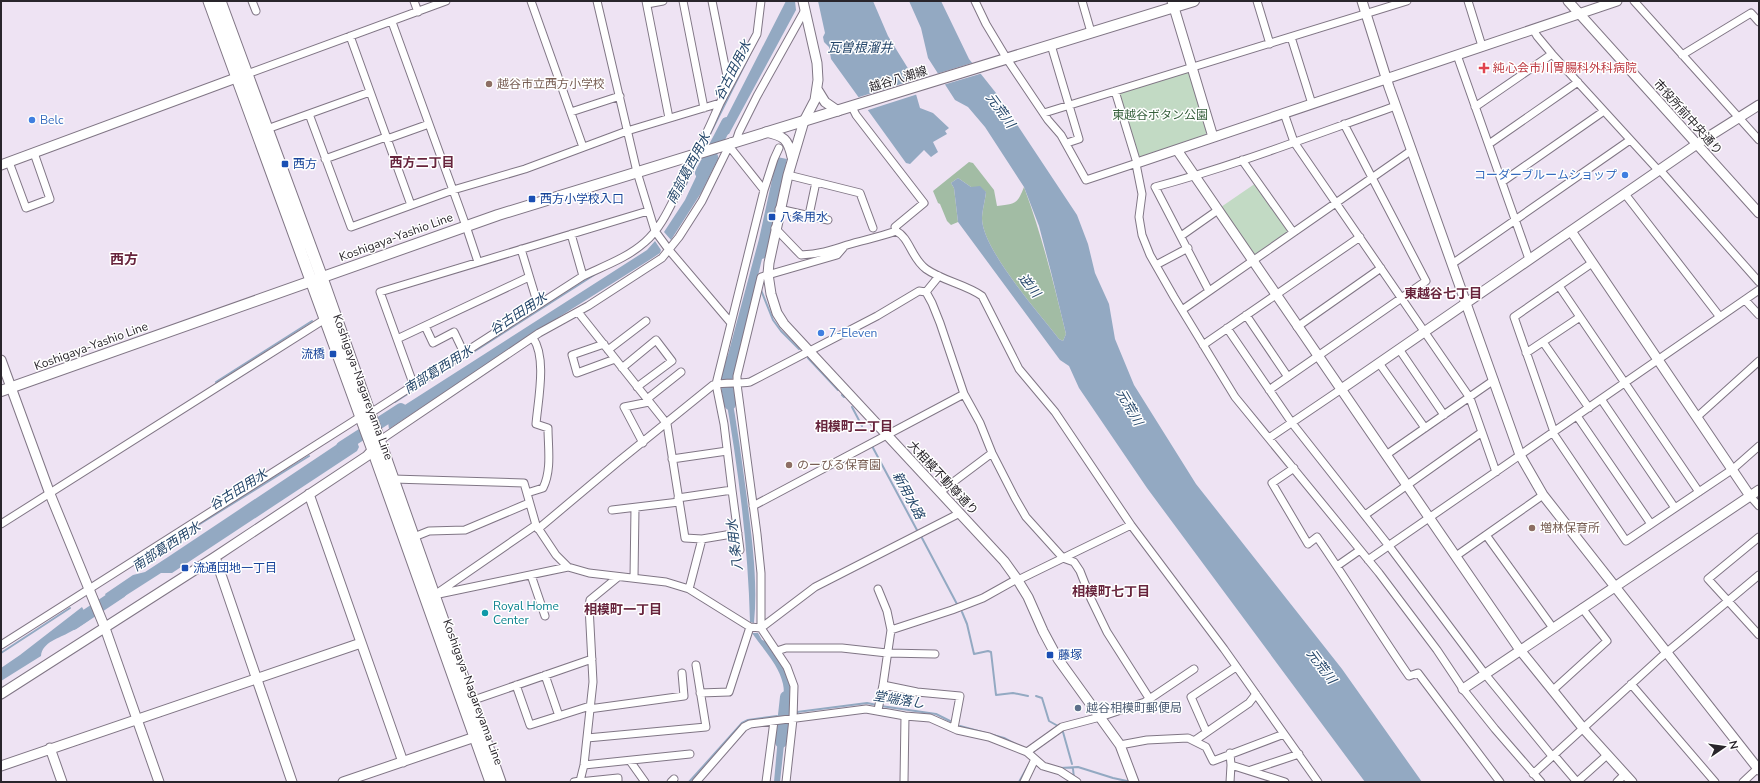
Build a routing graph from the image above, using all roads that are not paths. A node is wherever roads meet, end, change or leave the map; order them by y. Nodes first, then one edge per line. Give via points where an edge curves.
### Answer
1 (209, 1) edge
2 (220, 1) edge
3 (252, 1) edge
4 (414, 1) edge
5 (446, 1) edge
6 (531, 1) edge
7 (597, 1) edge
8 (663, 1) edge
9 (683, 1) edge
10 (712, 1) edge
11 (761, 1) edge
12 (1082, 1) edge
13 (1194, 1) edge
14 (1257, 1) edge
15 (1362, 1) edge
16 (1407, 1) edge
17 (1468, 1) edge
18 (1568, 1) edge
19 (1617, 1) edge
20 (1634, 1) edge
21 (978, 2) edge
22 (646, 3) edge
23 (1173, 4) edge
24 (804, 5) edge
25 (256, 11) dead end
26 (418, 12) junction
27 (1366, 14) junction
28 (1580, 14) junction
29 (392, 22) junction
30 (1759, 22) edge
31 (1533, 29) junction
32 (1091, 32) junction
33 (350, 36) junction
34 (1291, 37) junction
35 (1270, 44) junction
36 (1051, 45) junction
37 (1482, 46) junction
38 (1552, 54) junction
39 (1457, 55) junction
40 (1682, 55) junction
41 (1003, 60) junction
42 (1192, 68) junction
43 (242, 76) junction
44 (1386, 79) junction
45 (1578, 82) junction
46 (729, 86) junction
47 (817, 89) junction
48 (1115, 91) junction
49 (370, 92) junction
50 (620, 96) junction
51 (720, 103) junction
52 (1312, 104) junction
53 (1070, 105) junction
54 (1759, 105) edge
55 (854, 106) junction
56 (1396, 106) junction
57 (1475, 106) junction
58 (704, 108) junction
59 (838, 111) junction
60 (1604, 111) junction
61 (571, 112) junction
62 (1044, 113) junction
63 (1284, 113) junction
64 (309, 114) junction
65 (669, 118) junction
66 (1738, 118) junction
67 (804, 121) junction
68 (429, 124) junction
69 (1344, 124) junction
70 (267, 129) junction
71 (627, 132) junction
72 (766, 132) junction
73 (1213, 137) junction
74 (386, 138) junction
75 (1630, 140) junction
76 (1759, 140) edge
77 (1294, 142) junction
78 (732, 143) junction
79 (1067, 144) junction
80 (1489, 144) junction
81 (1697, 144) junction
82 (583, 147) junction
83 (779, 148) dead end
84 (1177, 150) junction
85 (1412, 150) junction
86 (699, 152) junction
87 (34, 153) junction
88 (792, 158) junction
89 (325, 159) junction
90 (1242, 160) junction
91 (5, 164) edge
92 (1136, 164) junction
93 (1659, 170) junction
94 (637, 172) junction
95 (788, 175) junction
96 (1195, 176) junction
97 (1371, 178) junction
98 (816, 182) junction
99 (1502, 182) junction
100 (453, 190) junction
101 (764, 190) junction
102 (1625, 194) junction
103 (1336, 203) junction
104 (411, 205) junction
105 (779, 209) junction
106 (1218, 210) junction
107 (648, 211) junction
108 (1759, 213) edge
109 (809, 215) junction
110 (828, 220) dead end
111 (1516, 220) junction
112 (466, 226) junction
113 (775, 228) junction
114 (873, 228) dead end
115 (655, 231) junction
116 (896, 231) junction
117 (1570, 231) junction
118 (1293, 232) junction
119 (571, 234) junction
120 (1181, 236) junction
121 (1360, 237) junction
122 (846, 246) junction
123 (1188, 248) junction
124 (521, 249) junction
125 (669, 250) junction
126 (1529, 259) junction
127 (1253, 261) junction
128 (478, 262) junction
129 (1592, 263) junction
130 (1156, 264) junction
131 (1452, 264) junction
132 (1381, 268) junction
133 (768, 274) junction
134 (583, 276) junction
135 (939, 276) junction
136 (529, 277) junction
137 (322, 278) junction
138 (311, 282) junction
139 (1759, 282) edge
140 (1559, 286) junction
141 (1209, 290) junction
142 (1759, 290) edge
143 (926, 292) junction
144 (1276, 295) junction
145 (1402, 298) junction
146 (1745, 300) junction
147 (1466, 303) junction
148 (538, 305) junction
149 (1182, 310) junction
150 (578, 312) junction
151 (1759, 315) edge
152 (1246, 316) junction
153 (1580, 317) junction
154 (1720, 317) junction
155 (325, 319) junction
156 (646, 321) dead end
157 (731, 323) junction
158 (425, 326) junction
159 (1298, 327) junction
160 (1227, 328) junction
161 (1425, 331) junction
162 (533, 338) junction
163 (397, 339) junction
164 (1543, 342) junction
165 (1203, 345) junction
166 (606, 347) junction
167 (1399, 349) junction
168 (809, 351) junction
169 (464, 353) junction
170 (1526, 353) junction
171 (1318, 356) junction
172 (615, 359) junction
173 (1, 360) edge
174 (1658, 360) junction
175 (1759, 361) edge
176 (1379, 363) junction
177 (622, 368) junction
178 (681, 372) dead end
179 (1288, 377) junction
180 (1494, 380) junction
181 (1625, 383) junction
182 (719, 384) junction
183 (737, 384) junction
184 (414, 386) junction
185 (637, 387) junction
186 (11, 388) junction
187 (1269, 390) junction
188 (1340, 390) junction
189 (1, 391) edge
190 (964, 394) junction
191 (1470, 398) junction
192 (1601, 399) junction
193 (648, 401) junction
194 (1589, 408) junction
195 (1444, 415) junction
196 (365, 416) junction
197 (1577, 416) junction
198 (1697, 417) junction
199 (1292, 423) junction
200 (667, 424) junction
201 (1425, 428) junction
202 (1482, 432) junction
203 (1553, 432) junction
204 (886, 435) junction
205 (1269, 438) junction
206 (643, 443) junction
207 (376, 446) junction
208 (1759, 446) edge
209 (727, 451) junction
210 (992, 453) junction
211 (1386, 455) junction
212 (1520, 455) junction
213 (672, 459) junction
214 (1294, 468) junction
215 (1733, 470) junction
216 (1496, 472) junction
217 (393, 479) junction
218 (1407, 487) junction
219 (732, 490) junction
220 (1759, 490) edge
221 (940, 492) junction
222 (1699, 492) junction
223 (527, 493) junction
224 (50, 494) junction
225 (309, 494) junction
226 (1543, 496) junction
227 (1750, 496) junction
228 (679, 500) junction
229 (529, 503) junction
230 (753, 506) junction
231 (1759, 506) edge
232 (635, 508) junction
233 (1675, 508) junction
234 (612, 510) dead end
235 (960, 513) junction
236 (1365, 515) junction
237 (1429, 518) junction
238 (1, 524) edge
239 (1131, 524) junction
240 (1651, 524) junction
241 (537, 527) junction
242 (738, 533) junction
243 (1486, 535) junction
244 (414, 537) junction
245 (1759, 537) edge
246 (702, 538) junction
247 (1389, 546) junction
248 (740, 550) dead end
249 (1360, 550) junction
250 (1456, 556) junction
251 (214, 557) junction
252 (1063, 558) junction
253 (1368, 560) junction
254 (1337, 566) junction
255 (568, 567) junction
256 (532, 575) junction
257 (1759, 575) edge
258 (618, 577) junction
259 (634, 578) junction
260 (1018, 580) junction
261 (1615, 586) junction
262 (689, 589) junction
263 (878, 589) dead end
264 (89, 590) junction
265 (434, 595) junction
266 (1728, 601) junction
267 (1582, 608) junction
268 (545, 616) dead end
269 (750, 627) junction
270 (105, 628) junction
271 (760, 628) junction
272 (1553, 628) junction
273 (891, 630) junction
274 (1759, 635) edge
275 (361, 643) junction
276 (1, 645) edge
277 (1520, 650) junction
278 (777, 651) junction
279 (1667, 652) junction
280 (887, 653) junction
281 (935, 654) dead end
282 (592, 659) junction
283 (696, 665) dead end
284 (1236, 667) junction
285 (1194, 669) dead end
286 (682, 673) dead end
287 (1485, 674) junction
288 (545, 675) junction
289 (256, 680) junction
290 (1631, 684) junction
291 (516, 685) junction
292 (883, 685) junction
293 (1463, 689) junction
294 (1553, 690) junction
295 (700, 693) junction
296 (1, 694) edge
297 (1256, 694) junction
298 (1149, 698) junction
299 (1261, 701) junction
300 (467, 702) junction
301 (1249, 703) junction
302 (589, 707) junction
303 (878, 710) junction
304 (559, 716) junction
305 (905, 716) junction
306 (1100, 717) junction
307 (137, 718) junction
308 (791, 719) junction
309 (777, 721) junction
310 (954, 728) junction
311 (1584, 728) junction
312 (1206, 731) junction
313 (1284, 734) junction
314 (476, 737) junction
315 (587, 738) junction
316 (1194, 741) junction
317 (1120, 745) junction
318 (50, 748) junction
319 (1027, 752) junction
320 (1230, 753) junction
321 (690, 754) dead end
322 (1299, 754) junction
323 (1553, 755) junction
324 (1607, 755) junction
325 (1035, 759) junction
326 (630, 761) junction
327 (403, 762) junction
328 (584, 765) junction
329 (1231, 765) junction
330 (1, 766) edge
331 (1759, 769) edge
332 (1251, 770) junction
333 (1533, 774) junction
334 (1625, 774) junction
335 (1133, 779) edge
336 (1315, 781) edge
337 (62, 782) edge
338 (159, 782) edge
339 (292, 782) edge
340 (343, 782) edge
341 (491, 782) edge
342 (500, 782) edge
343 (578, 782) edge
344 (618, 782) edge
345 (645, 782) edge
346 (696, 782) edge
347 (766, 782) edge
348 (786, 782) edge
349 (904, 782) edge
350 (1024, 782) edge
351 (1077, 782) edge
352 (1230, 782) edge
353 (1285, 782) edge
354 (1500, 782) edge
355 (1542, 782) edge
356 (1577, 782) edge
357 (1617, 782) edge
358 (1632, 782) edge
359 (1715, 782) edge
360 (1743, 782) edge

1 - 43 main road, Koshigaya-Nagareyama Line
2 - 43 main road, Koshigaya-Nagareyama Line
3 - 25 street
4 - 26 street
5 - 26 street
6 - 61 street
7 - 50 street
8 - 22 street
9 - 58 street
10 - 46 street
11 - 46 street via 757,34
12 - 32 street
13 - 23 main road
14 - 35 street
15 - 27 street
16 - 27 street
17 - 37 street
18 - 28 street, 市役所前中央通り
19 - 28 street
20 - 40 street
21 - 41 street
22 - 65 street
23 - 32 main road
23 - 42 street
24 - 47 street, 大相模不動尊通り via 817,63
24 - 78 street
26 - 29 street
27 - 34 street
27 - 44 street
28 - 31 street
28 - 81 street, 市役所前中央通り
29 - 33 street
29 - 68 street
30 - 40 street via 1751,13
31 - 37 street
31 - 38 street
32 - 36 main road
33 - 43 street
33 - 49 street
34 - 35 street
34 - 52 street
35 - 42 street
36 - 41 main road
36 - 53 street
37 - 39 street
38 - 45 street
38 - 57 street
39 - 44 street
39 - 57 street
40 - 66 street
41 - 55 main road, 越谷八潮線
41 - 62 street
42 - 48 street
42 - 73 street
43 - 70 main road, Koshigaya-Nagareyama Line
43 - 87 street
43 - 138 main road, Koshigaya-Nagareyama Line
44 - 52 street
44 - 56 street
45 - 60 street
45 - 80 street
46 - 51 street
47 - 59 street via 825,102
47 - 67 street, 大相模不動尊通り via 815,100
48 - 53 street
48 - 92 street
49 - 64 street
49 - 74 street
50 - 61 street
50 - 71 street
51 - 58 street
51 - 86 street
52 - 63 street
53 - 62 street
53 - 79 street via 1079,139
54 - 66 street
55 - 59 main road, 越谷八潮線
55 - 116 street via 856,115 924,203 895,227
56 - 69 street
56 - 85 street
57 - 80 street
58 - 65 street
59 - 67 main road, 越谷八潮線
60 - 75 street
60 - 99 street
61 - 82 street
62 - 79 street
63 - 73 street
63 - 77 street
64 - 70 street
64 - 89 street
65 - 71 street
66 - 76 street
66 - 81 street
67 - 72 main road, Koshigaya-Yashio Line
67 - 88 street, 大相模不動尊通り
68 - 74 street
68 - 100 street
69 - 77 street
69 - 97 street
70 - 137 main road, Koshigaya-Nagareyama Line
71 - 82 street
71 - 94 street
72 - 78 main road, Koshigaya-Yashio Line
72 - 88 street via 778,135 787,142
73 - 84 street
74 - 89 street
74 - 104 street
75 - 93 street
75 - 111 street
77 - 90 street
77 - 103 street
78 - 86 main road, Koshigaya-Yashio Line
78 - 101 street
78 - 125 street via 702,201
79 - 92 street via 1086,180
80 - 99 street
81 - 93 street
81 - 108 street, 市役所前中央通り
82 - 100 street via 525,169
83 - 101 street
84 - 92 street
84 - 96 street
85 - 97 street
85 - 131 street
86 - 94 main road, Koshigaya-Yashio Line
86 - 115 street
87 - 91 street
87 - 91 street via 50,199 26,208
88 - 95 street, 大相模不動尊通り
89 - 104 street via 351,227
90 - 96 street
90 - 118 street
92 - 130 street via 1142,194 1139,226
93 - 102 street
93 - 139 street
94 - 107 street
94 - 112 main road, Koshigaya-Yashio Line
95 - 98 street
95 - 105 street, 大相模不動尊通り
96 - 106 street
96 - 120 street via 1155,187
97 - 103 street
97 - 145 street via 1426,281
98 - 109 street
98 - 114 street via 860,193
99 - 111 street
100 - 104 street
100 - 112 street
101 - 157 street
102 - 117 street
102 - 154 street
103 - 118 street
103 - 121 street
105 - 109 street
105 - 113 street, 大相模不動尊通り
106 - 120 street
106 - 127 street
107 - 115 street
107 - 119 street
109 - 110 street
111 - 126 street
111 - 131 street
112 - 128 street
112 - 137 main road, Koshigaya-Yashio Line
113 - 122 street via 801,255 831,252
113 - 133 street, 大相模不動尊通り
115 - 125 street
115 - 134 street via 625,256
116 - 122 street
116 - 135 street via 904,236 916,260
117 - 126 street
117 - 129 street
118 - 127 street
119 - 124 street
119 - 134 street
120 - 123 street
121 - 132 street
121 - 144 street
122 - 133 street via 838,255
123 - 130 street
123 - 141 street
124 - 128 street
124 - 136 street
125 - 150 street via 662,258
125 - 157 street
126 - 147 street
127 - 141 street
127 - 144 street
128 - 163 street via 380,292
129 - 140 street
129 - 174 street
130 - 149 street
131 - 147 street
132 - 145 street
132 - 159 street
133 - 168 street, 大相模不動尊通り via 777,312 784,324
133 - 183 street via 761,277
134 - 148 street
135 - 143 street
135 - 239 street via 982,296 1019,369 1055,412
136 - 148 street
136 - 158 street
137 - 138 main road, Koshigaya-Yashio Line
137 - 196 main road, Koshigaya-Nagareyama Line
138 - 155 main road, Koshigaya-Nagareyama Line
138 - 186 main road, Koshigaya-Yashio Line
140 - 153 street
140 - 170 street via 1514,317
141 - 149 street
142 - 146 street
143 - 168 street via 920,291
143 - 190 street via 940,323
144 - 152 street
144 - 159 street
145 - 161 street
145 - 171 street
146 - 151 street
146 - 154 street
147 - 161 street
147 - 180 street
148 - 169 street
149 - 165 street
150 - 162 street
150 - 166 street
152 - 160 street
152 - 179 street
153 - 164 street
153 - 181 street
154 - 174 street
155 - 196 main road, Koshigaya-Nagareyama Line
155 - 224 street
156 - 166 street
157 - 182 street
158 - 163 street
158 - 169 street via 433,343 454,332
159 - 171 street
160 - 165 street
160 - 187 street
161 - 167 street
161 - 191 street
162 - 207 street
162 - 223 street via 537,343 540,359 536,424 548,428 549,462 548,479 544,488
163 - 184 street
164 - 170 street
164 - 194 street
165 - 205 street via 1235,397
166 - 172 street
166 - 172 street via 572,355 577,373
167 - 176 street
167 - 195 street
168 - 183 street via 750,382
168 - 204 street, 大相模不動尊通り
169 - 184 street
170 - 203 street
171 - 179 street
171 - 188 street
172 - 177 street
173 - 186 street
174 - 181 street
174 - 198 street
175 - 198 street
176 - 188 street
176 - 201 street
177 - 185 street
177 - 185 street via 656,340 672,361
178 - 193 street
179 - 187 street
180 - 191 street
180 - 212 street
181 - 192 street
181 - 222 street
182 - 183 street
182 - 200 street via 713,385
182 - 209 street
183 - 230 street
184 - 196 street
185 - 193 street
186 - 189 main road, Koshigaya-Yashio Line
186 - 224 street
187 - 199 street
188 - 199 street
188 - 211 street
190 - 204 street
190 - 210 street via 980,423
191 - 195 street
191 - 202 street
192 - 194 street
192 - 233 street
193 - 200 street
193 - 206 street via 624,407
194 - 197 street
195 - 201 street
196 - 207 main road, Koshigaya-Nagareyama Line
196 - 264 street
197 - 203 street
197 - 240 street
198 - 215 street
199 - 205 street
199 - 236 street
200 - 206 street
200 - 213 street
201 - 211 street
202 - 216 street
202 - 218 street
203 - 212 street
203 - 240 street via 1626,541
204 - 221 street, 大相模不動尊通り
204 - 230 street
205 - 214 street
206 - 241 street
207 - 217 main road, Koshigaya-Nagareyama Line
207 - 225 street
207 - 300 main road, Koshigaya-Nagareyama Line
208 - 215 street
209 - 213 street
209 - 219 street
210 - 221 street
210 - 252 street via 1026,517
211 - 218 street
212 - 216 street
212 - 226 street
213 - 228 street
214 - 249 street
214 - 254 street via 1272,483 1308,544 1317,537
215 - 222 street
215 - 227 street
216 - 237 street
217 - 223 street via 524,483
217 - 244 main road, Koshigaya-Nagareyama Line
218 - 236 street
218 - 237 street
219 - 228 street
219 - 242 street
220 - 227 street
221 - 235 street, 大相模不動尊通り
222 - 233 street
223 - 229 street
224 - 238 street
224 - 264 street
225 - 251 street
225 - 275 street
226 - 243 street
226 - 261 street
227 - 231 street
227 - 261 street
228 - 232 street
228 - 246 street via 685,538
229 - 241 street
229 - 244 street via 465,530 429,531
230 - 271 street via 761,573
232 - 234 street
232 - 259 street
233 - 240 street
235 - 260 street, 大相模不動尊通り
235 - 271 street via 815,588
236 - 247 street
237 - 247 street
237 - 250 street
239 - 252 street
239 - 284 street
241 - 255 street via 556,555
241 - 265 street
242 - 246 street
242 - 248 street
243 - 250 street
243 - 272 street
244 - 265 main road, Koshigaya-Nagareyama Line
245 - 266 street via 1708,579
246 - 262 street
247 - 253 street
247 - 287 street
249 - 253 street
249 - 254 street
250 - 277 street
251 - 270 street
251 - 289 street
252 - 260 street
252 - 298 street via 1074,562 1080,571 1107,632
253 - 293 street via 1437,650
254 - 354 street via 1409,676 1418,673
255 - 256 street
255 - 258 street
256 - 265 street
256 - 268 street
257 - 266 street
258 - 259 street
258 - 282 street via 590,600
259 - 262 street via 666,582
260 - 273 street via 958,608
260 - 306 street, 大相模不動尊通り via 1058,659
261 - 267 street
261 - 279 street
262 - 269 street
263 - 273 street
264 - 270 street
264 - 276 street
265 - 300 main road, Koshigaya-Nagareyama Line
266 - 274 street
266 - 279 street
267 - 272 street
267 - 294 street via 1607,641
269 - 271 street
269 - 295 street via 729,692
270 - 296 street
270 - 307 street
271 - 278 street
272 - 277 street
273 - 280 street
275 - 289 street
275 - 327 street
277 - 287 street
277 - 294 street
278 - 280 street via 786,648 842,648
278 - 308 street via 787,667 794,686
279 - 290 street
279 - 331 street
280 - 281 street
280 - 292 street
282 - 288 street
282 - 302 street via 593,682
283 - 295 street
284 - 297 street
284 - 312 street via 1191,697
285 - 298 street
286 - 302 street via 684,696
287 - 293 street
287 - 323 street
288 - 291 street
288 - 304 street
289 - 307 street
289 - 339 street
290 - 311 street
290 - 359 street
291 - 300 street
291 - 304 street via 530,725
292 - 303 street
292 - 310 street via 917,692 960,696
293 - 333 street
294 - 311 street
295 - 315 street via 706,727
297 - 299 street
297 - 301 street
298 - 306 street via 1145,702
299 - 301 street
299 - 313 street
300 - 314 main road, Koshigaya-Nagareyama Line
300 - 342 main road, Koshigaya-Nagareyama Line
301 - 312 street
302 - 304 street
302 - 315 street
303 - 305 street
303 - 308 street via 866,709
305 - 310 street via 930,718
305 - 349 street
306 - 317 street, 大相模不動尊通り
306 - 319 street via 1062,727
307 - 318 street
307 - 338 street
308 - 309 street
308 - 348 street
309 - 346 street via 744,727
309 - 347 street
310 - 319 street via 989,737
311 - 323 street
311 - 324 street
312 - 316 street
313 - 320 street
313 - 322 street
314 - 327 street
314 - 341 main road, Koshigaya-Nagareyama Line
315 - 328 street
316 - 317 street via 1188,738 1147,740
316 - 320 street via 1206,746 1213,761
317 - 335 street, 大相模不動尊通り
318 - 330 street
318 - 337 street
319 - 325 street
320 - 329 street
321 - 326 street
322 - 332 street
322 - 336 street
323 - 333 street
323 - 356 street
324 - 334 street
324 - 356 street
325 - 350 street
325 - 351 street via 1043,766 1060,771
326 - 328 street
326 - 345 street
327 - 340 street
328 - 343 street
329 - 332 street
329 - 352 street
331 - 360 street
332 - 353 street
333 - 355 street
334 - 357 street
334 - 358 street
343 - 344 street via 618,778

